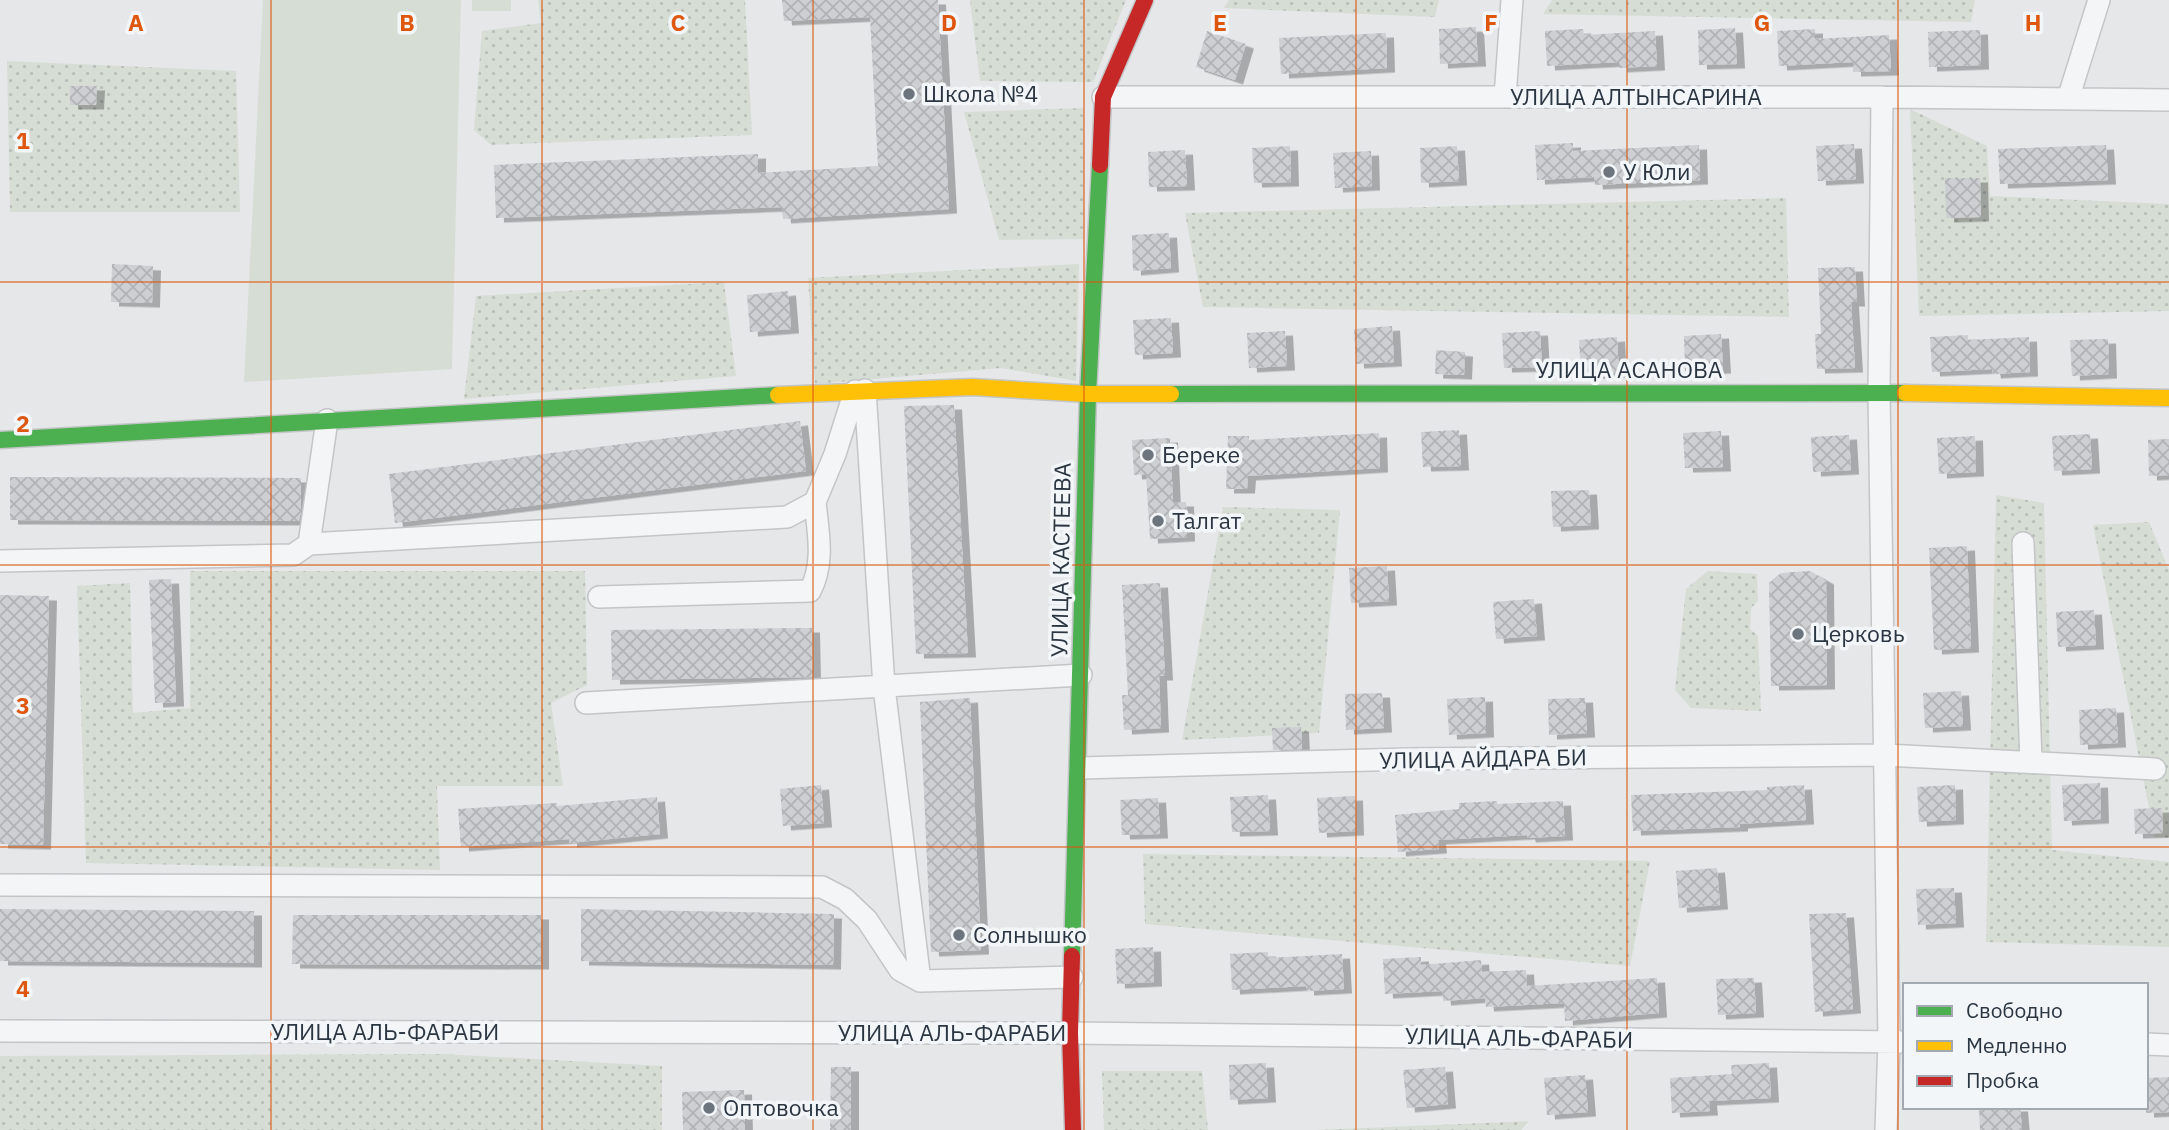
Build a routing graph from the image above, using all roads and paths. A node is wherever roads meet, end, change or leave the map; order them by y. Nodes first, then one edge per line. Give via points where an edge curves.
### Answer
1 (1145, 0) edge
2 (1512, 0) edge
3 (2099, 0) edge
4 (1103, 97) junction
5 (1505, 97) junction
6 (1882, 97) junction
7 (2068, 99) junction
8 (2169, 100) edge
9 (860, 391) junction
10 (1880, 392) junction
11 (1088, 394) junction
12 (2169, 398) edge
13 (327, 420) junction
14 (0, 440) edge
15 (815, 502) junction
16 (2022, 542) dead end
17 (309, 544) junction
18 (0, 561) edge
19 (599, 597) dead end
20 (1081, 675) junction
21 (884, 687) junction
22 (586, 703) dead end
23 (1886, 755) junction
24 (2031, 762) junction
25 (1080, 768) junction
26 (2155, 769) dead end
27 (0, 885) edge
28 (1072, 977) junction
29 (920, 981) junction
30 (0, 1031) edge
31 (1070, 1033) junction
32 (1897, 1042) edge
33 (2148, 1044) edge
34 (2169, 1045) edge
35 (1073, 1130) edge
36 (1886, 1130) edge

1 - 4 street, УЛИЦА КАСТЕЕВА
2 - 5 street
3 - 7 street
4 - 5 street, УЛИЦА АЛТЫНСАРИНА
4 - 11 street, УЛИЦА КАСТЕЕВА
5 - 6 street, УЛИЦА АЛТЫНСАРИНА
6 - 7 street, УЛИЦА АЛТЫНСАРИНА
6 - 10 street
7 - 8 street, УЛИЦА АЛТЫНСАРИНА
9 - 11 street, УЛИЦА АСАНОВА via 1042,387
9 - 13 street, УЛИЦА АСАНОВА
9 - 15 street
9 - 21 street
10 - 11 street, УЛИЦА АСАНОВА
10 - 12 street, УЛИЦА АСАНОВА
10 - 23 street
11 - 20 street, УЛИЦА КАСТЕЕВА
13 - 14 street, УЛИЦА АСАНОВА
13 - 17 street
15 - 17 street via 787,517
15 - 19 street via 818,576 810,591
16 - 24 street
17 - 18 street via 293,555
20 - 21 street
20 - 25 street, УЛИЦА КАСТЕЕВА
21 - 22 street
21 - 29 street
23 - 24 street, УЛИЦА АЙДАРА БИ
23 - 25 street, УЛИЦА АЙДАРА БИ via 1408,759
23 - 32 street
24 - 26 street, УЛИЦА АЙДАРА БИ
25 - 28 street, УЛИЦА КАСТЕЕВА
27 - 29 street via 822,887 845,899 867,920 900,970
28 - 29 street
28 - 31 street, УЛИЦА КАСТЕЕВА
30 - 31 street, УЛИЦА АЛЬ-ФАРАБИ
31 - 32 street, УЛИЦА АЛЬ-ФАРАБИ
31 - 35 street, УЛИЦА КАСТЕЕВА
32 - 36 street
33 - 34 street

